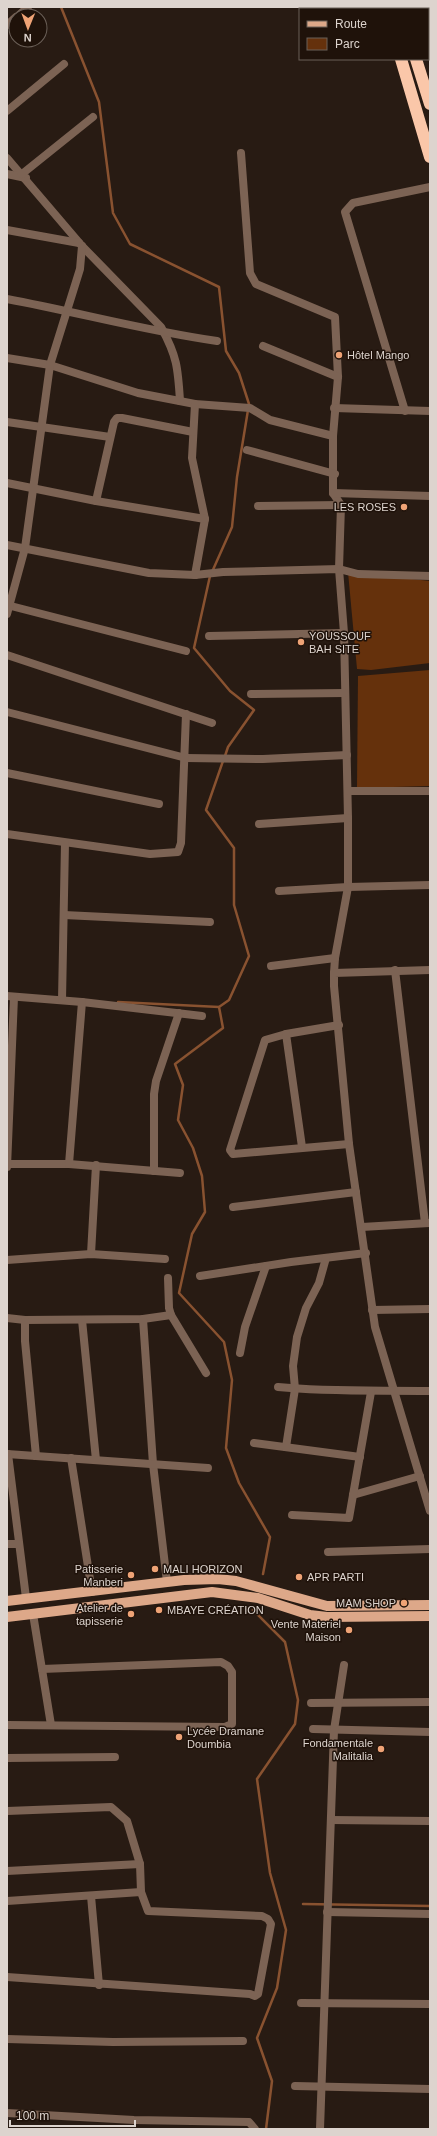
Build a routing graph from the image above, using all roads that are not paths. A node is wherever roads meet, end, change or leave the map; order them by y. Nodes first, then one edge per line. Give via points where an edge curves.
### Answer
1 (401, 60) edge
2 (417, 60) edge
3 (64, 64) dead end
4 (427, 80) edge
5 (430, 104) edge
6 (7, 111) edge
7 (93, 117) dead end
8 (241, 153) dead end
9 (430, 157) edge
10 (7, 158) edge
11 (7, 174) edge
12 (24, 176) junction
13 (430, 187) edge
14 (7, 230) edge
15 (81, 245) junction
16 (7, 299) edge
17 (66, 310) junction
18 (164, 333) junction
19 (217, 340) dead end
20 (263, 346) dead end
21 (7, 358) edge
22 (50, 365) junction
23 (338, 377) junction
24 (180, 401) junction
25 (195, 404) junction
26 (334, 408) junction
27 (405, 411) junction
28 (430, 411) edge
29 (7, 422) edge
30 (42, 429) junction
31 (193, 432) junction
32 (333, 436) junction
33 (110, 437) junction
34 (247, 450) dead end
35 (335, 474) junction
36 (7, 483) edge
37 (34, 488) junction
38 (334, 493) junction
39 (430, 496) edge
40 (96, 501) junction
41 (341, 505) junction
42 (258, 506) dead end
43 (205, 519) junction
44 (7, 545) edge
45 (25, 548) junction
46 (340, 569) junction
47 (195, 575) junction
48 (430, 576) edge
49 (8, 605) edge
50 (7, 614) edge
51 (344, 633) junction
52 (210, 636) dead end
53 (186, 651) dead end
54 (7, 655) edge
55 (345, 693) junction
56 (251, 694) dead end
57 (7, 712) edge
58 (186, 714) junction
59 (212, 722) dead end
60 (347, 755) junction
61 (186, 758) junction
62 (7, 773) edge
63 (348, 791) junction
64 (430, 791) edge
65 (159, 804) dead end
66 (348, 818) junction
67 (259, 824) dead end
68 (7, 834) edge
69 (65, 843) junction
70 (430, 885) edge
71 (348, 887) junction
72 (279, 891) dead end
73 (64, 916) junction
74 (210, 922) dead end
75 (335, 958) junction
76 (271, 966) dead end
77 (395, 970) junction
78 (430, 970) edge
79 (334, 973) junction
80 (10, 997) edge
81 (62, 1000) junction
82 (82, 1002) junction
83 (179, 1013) junction
84 (202, 1016) dead end
85 (339, 1025) junction
86 (286, 1034) junction
87 (9, 1047) edge
88 (349, 1144) junction
89 (302, 1148) junction
90 (7, 1164) edge
91 (68, 1164) junction
92 (96, 1165) junction
93 (7, 1168) edge
94 (154, 1171) junction
95 (180, 1173) dead end
96 (356, 1192) junction
97 (233, 1207) dead end
98 (427, 1223) edge
99 (362, 1227) junction
100 (366, 1253) junction
101 (91, 1254) junction
102 (326, 1258) junction
103 (165, 1259) dead end
104 (7, 1260) edge
105 (266, 1266) junction
106 (200, 1276) dead end
107 (168, 1278) dead end
108 (430, 1309) edge
109 (372, 1310) junction
110 (171, 1315) junction
111 (7, 1318) edge
112 (143, 1319) junction
113 (25, 1320) junction
114 (82, 1320) junction
115 (240, 1353) dead end
116 (206, 1373) dead end
117 (278, 1387) dead end
118 (294, 1389) junction
119 (395, 1390) junction
120 (430, 1391) edge
121 (371, 1392) junction
122 (254, 1443) dead end
123 (286, 1448) junction
124 (7, 1454) edge
125 (36, 1456) junction
126 (360, 1457) junction
127 (71, 1458) junction
128 (96, 1460) junction
129 (153, 1464) junction
130 (208, 1468) dead end
131 (420, 1476) junction
132 (353, 1494) junction
133 (10, 1500) edge
134 (430, 1511) edge
135 (292, 1515) dead end
136 (7, 1544) edge
137 (19, 1544) junction
138 (430, 1549) edge
139 (328, 1552) dead end
140 (167, 1582) junction
141 (92, 1592) junction
142 (26, 1598) junction
143 (7, 1601) edge
144 (430, 1605) edge
145 (33, 1614) junction
146 (430, 1616) edge
147 (7, 1617) edge
148 (344, 1665) dead end
149 (42, 1669) junction
150 (430, 1702) edge
151 (311, 1703) dead end
152 (338, 1703) junction
153 (7, 1725) edge
154 (51, 1725) junction
155 (313, 1729) dead end
156 (334, 1730) junction
157 (430, 1732) edge
158 (114, 1757) dead end
159 (7, 1758) edge
160 (7, 1811) edge
161 (331, 1820) junction
162 (430, 1822) edge
163 (140, 1864) junction
164 (7, 1871) edge
165 (141, 1892) junction
166 (91, 1896) junction
167 (7, 1901) edge
168 (327, 1912) junction
169 (430, 1914) edge
170 (7, 1977) edge
171 (99, 1985) junction
172 (301, 2003) dead end
173 (324, 2003) junction
174 (430, 2004) edge
175 (7, 2039) edge
176 (243, 2041) dead end
177 (295, 2086) dead end
178 (322, 2087) junction
179 (430, 2089) edge
180 (7, 2113) edge
181 (255, 2129) edge
182 (320, 2129) edge

1 - 9 highway
2 - 4 highway
3 - 6 street
4 - 5 highway
7 - 12 street
8 - 23 street via 252,280 256,284 335,317
10 - 12 street
11 - 12 street
12 - 15 street
13 - 27 street via 353,203 344,212
14 - 15 street
15 - 17 street via 80,269
15 - 18 street via 130,298 155,320
16 - 17 street
17 - 18 street
17 - 22 street
18 - 19 street
18 - 24 street via 171,343 178,366
20 - 23 street
21 - 22 street
22 - 24 street via 138,392
22 - 30 street
23 - 26 street
24 - 25 street
25 - 31 street
25 - 32 street via 247,408 270,420
26 - 27 street
26 - 32 street
27 - 28 street
29 - 30 street
30 - 33 street
30 - 37 street
31 - 33 street via 117,418
31 - 43 street via 192,458
32 - 35 street
33 - 40 street
34 - 35 street
35 - 38 street
36 - 37 street
37 - 40 street
37 - 45 street
38 - 39 street
38 - 41 street
40 - 43 street
41 - 42 street
41 - 46 street
43 - 47 street
44 - 45 street
45 - 47 street via 149,573
45 - 49 street
46 - 47 street
46 - 48 street via 358,574
46 - 51 street
49 - 50 street
49 - 53 street
51 - 52 street
51 - 55 street
54 - 58 street
55 - 56 street
55 - 60 street
57 - 61 street
58 - 59 street
58 - 61 street
60 - 61 street via 263,759
60 - 63 street
61 - 69 street via 181,843 178,852 150,854
62 - 65 street
63 - 64 street
63 - 66 street
66 - 67 street
66 - 71 street
68 - 69 street
69 - 73 street
70 - 71 street
71 - 72 street
71 - 75 street
73 - 74 street
73 - 81 street
75 - 76 street
75 - 79 street
77 - 78 street
77 - 79 street
77 - 98 street
79 - 85 street
80 - 81 street
80 - 87 street
81 - 82 street
82 - 83 street
82 - 91 street
83 - 84 street
83 - 94 street via 156,1081
85 - 86 street
85 - 88 street
86 - 89 street
86 - 89 street via 266,1040 230,1150 233,1154
87 - 90 street
88 - 89 street
88 - 96 street
90 - 91 street
90 - 93 street
91 - 92 street
92 - 94 street
92 - 101 street
94 - 95 street
96 - 97 street
96 - 99 street
98 - 99 street
99 - 100 street
100 - 102 street
100 - 109 street
101 - 103 street
101 - 104 street
102 - 105 street
102 - 118 street via 319,1283 306,1308 297,1337 293,1366
105 - 106 street
105 - 115 street
107 - 110 street
108 - 109 street
109 - 119 street
110 - 112 street
110 - 116 street
111 - 113 street
112 - 114 street
112 - 129 street
113 - 114 street
113 - 125 street
114 - 128 street
117 - 118 street
118 - 121 street
118 - 123 street
119 - 120 street
119 - 121 street
119 - 131 street
121 - 126 street
122 - 123 street
123 - 126 street
124 - 125 street
124 - 133 street
125 - 127 street
126 - 132 street
127 - 128 street
127 - 141 street
128 - 129 street
129 - 130 street
129 - 140 street
131 - 132 street
131 - 134 street
132 - 135 street via 349,1518
133 - 137 street
136 - 137 street
137 - 142 street
138 - 139 street
140 - 141 main road
140 - 144 main road via 236,1581 327,1606
141 - 142 main road
142 - 143 main road
145 - 146 main road via 212,1592 258,1598 310,1615 327,1617
145 - 147 main road
145 - 149 street
148 - 152 street
149 - 154 street
149 - 154 street via 221,1662 232,1672 232,1724 225,1727
150 - 152 street
151 - 152 street
152 - 156 street
153 - 154 street
155 - 156 street
156 - 157 street
156 - 161 street
158 - 159 street
160 - 163 street via 111,1808 127,1821
161 - 162 street
161 - 168 street
163 - 164 street
163 - 165 street
165 - 166 street
165 - 171 street via 148,1911 262,1916 268,1919 271,1924 258,1994 254,1996
166 - 167 street
166 - 171 street
168 - 169 street
168 - 173 street
170 - 171 street
172 - 173 street
173 - 174 street
173 - 178 street
175 - 176 street via 113,2042
177 - 178 street
178 - 179 street
178 - 182 street
180 - 181 street via 134,2120 249,2122

